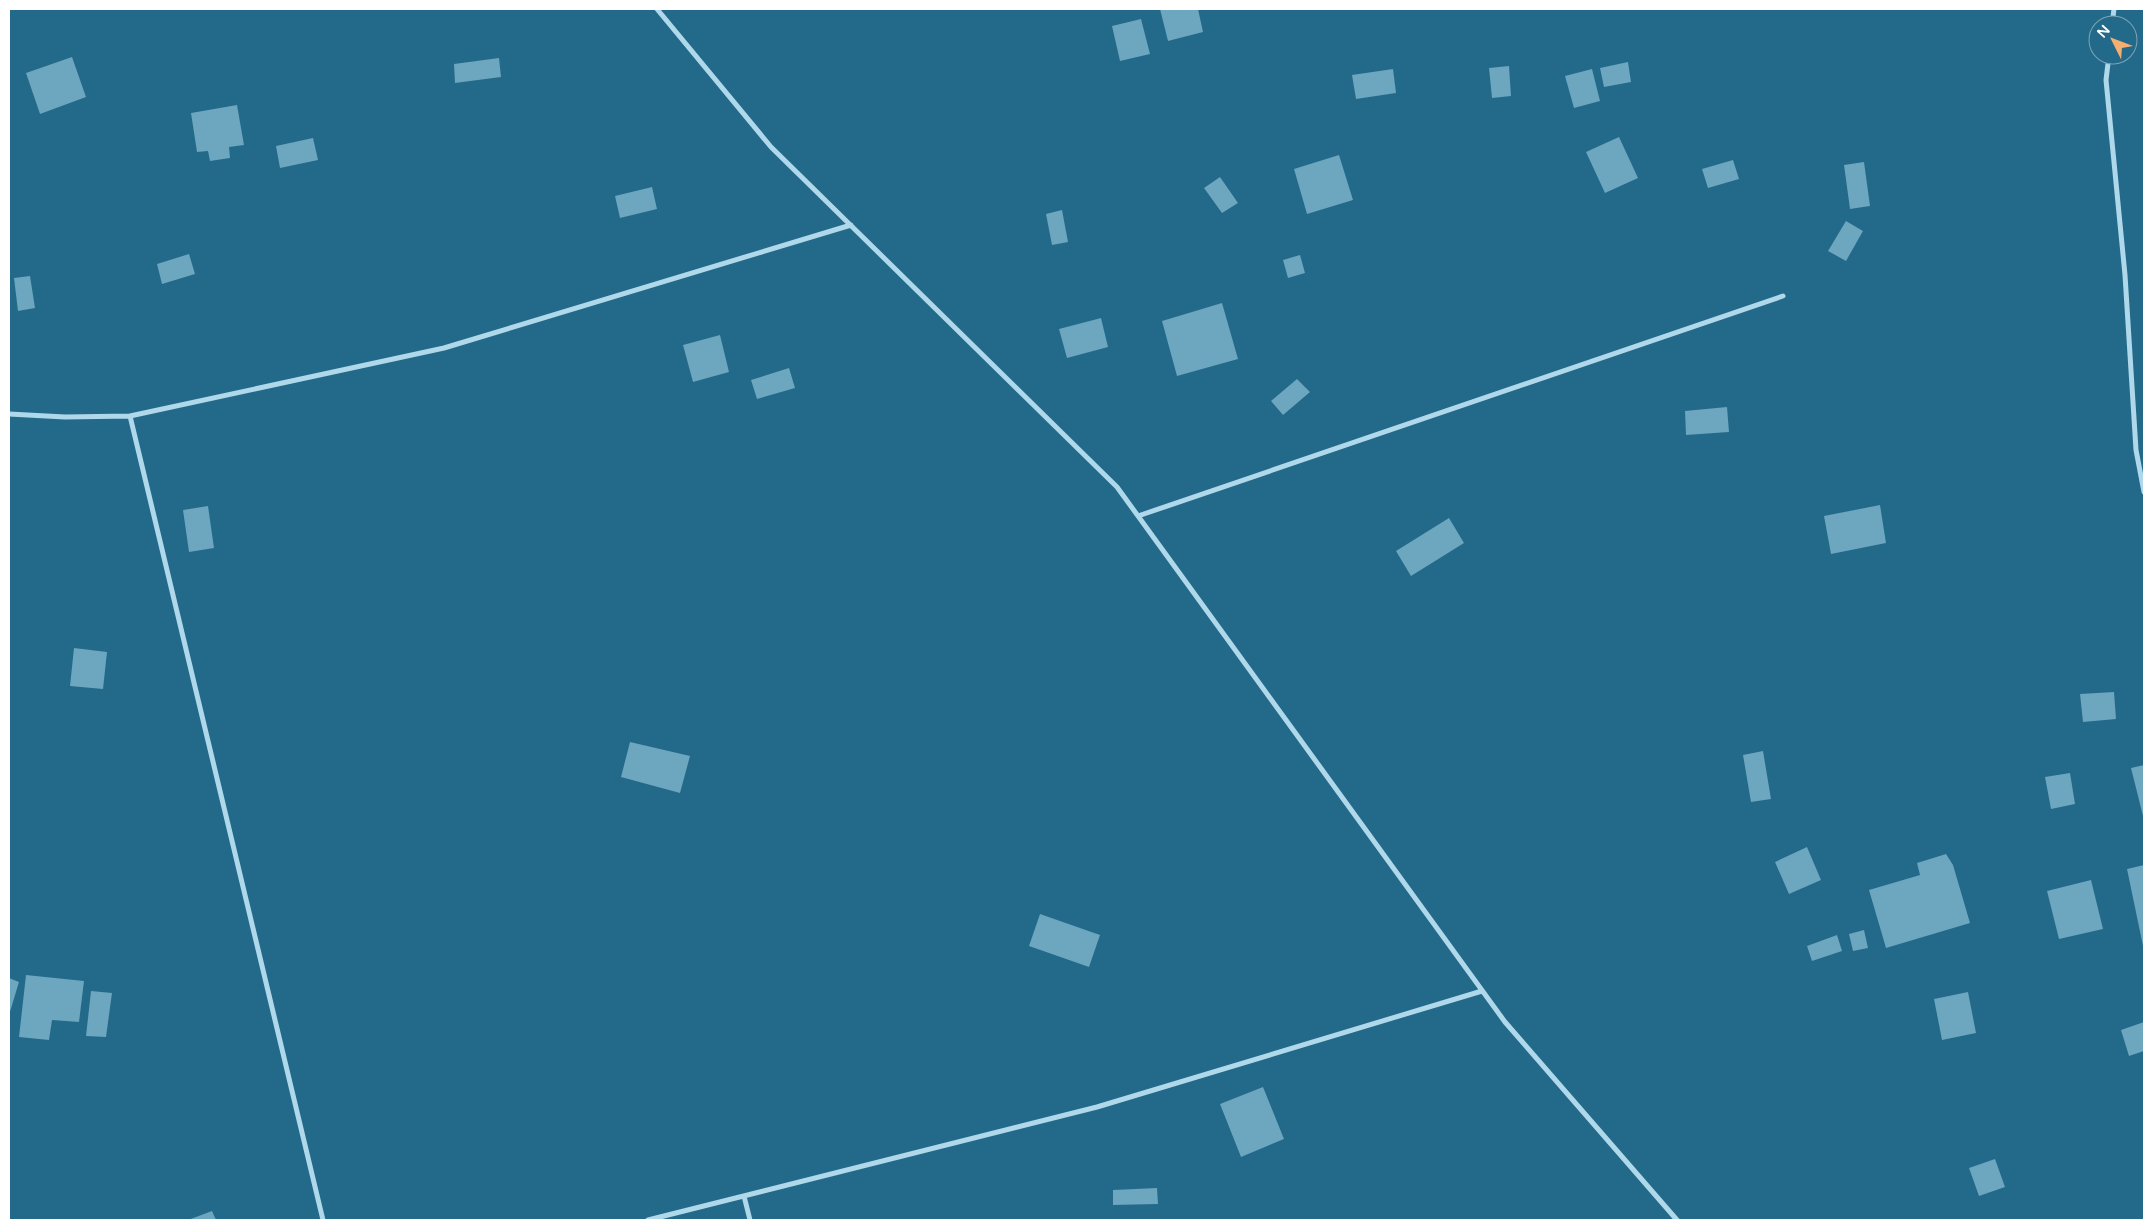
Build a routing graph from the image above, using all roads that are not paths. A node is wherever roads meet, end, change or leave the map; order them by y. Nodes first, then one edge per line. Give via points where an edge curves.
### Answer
1 (657, 9) edge
2 (2108, 65) edge
3 (851, 225) junction
4 (1783, 296) dead end
5 (9, 414) edge
6 (130, 416) junction
7 (2144, 492) edge
8 (1138, 516) junction
9 (1482, 991) junction
10 (744, 1196) junction
11 (323, 1220) edge
12 (648, 1220) edge
13 (750, 1220) edge
14 (1677, 1220) edge

1 - 3 street via 771,147
2 - 7 street via 2106,80 2136,450
3 - 6 street via 444,348
3 - 8 street via 1117,487
4 - 8 street
5 - 6 street
6 - 11 street
8 - 9 street
9 - 10 street via 1097,1107
9 - 14 street via 1505,1022
10 - 12 street
10 - 13 street

